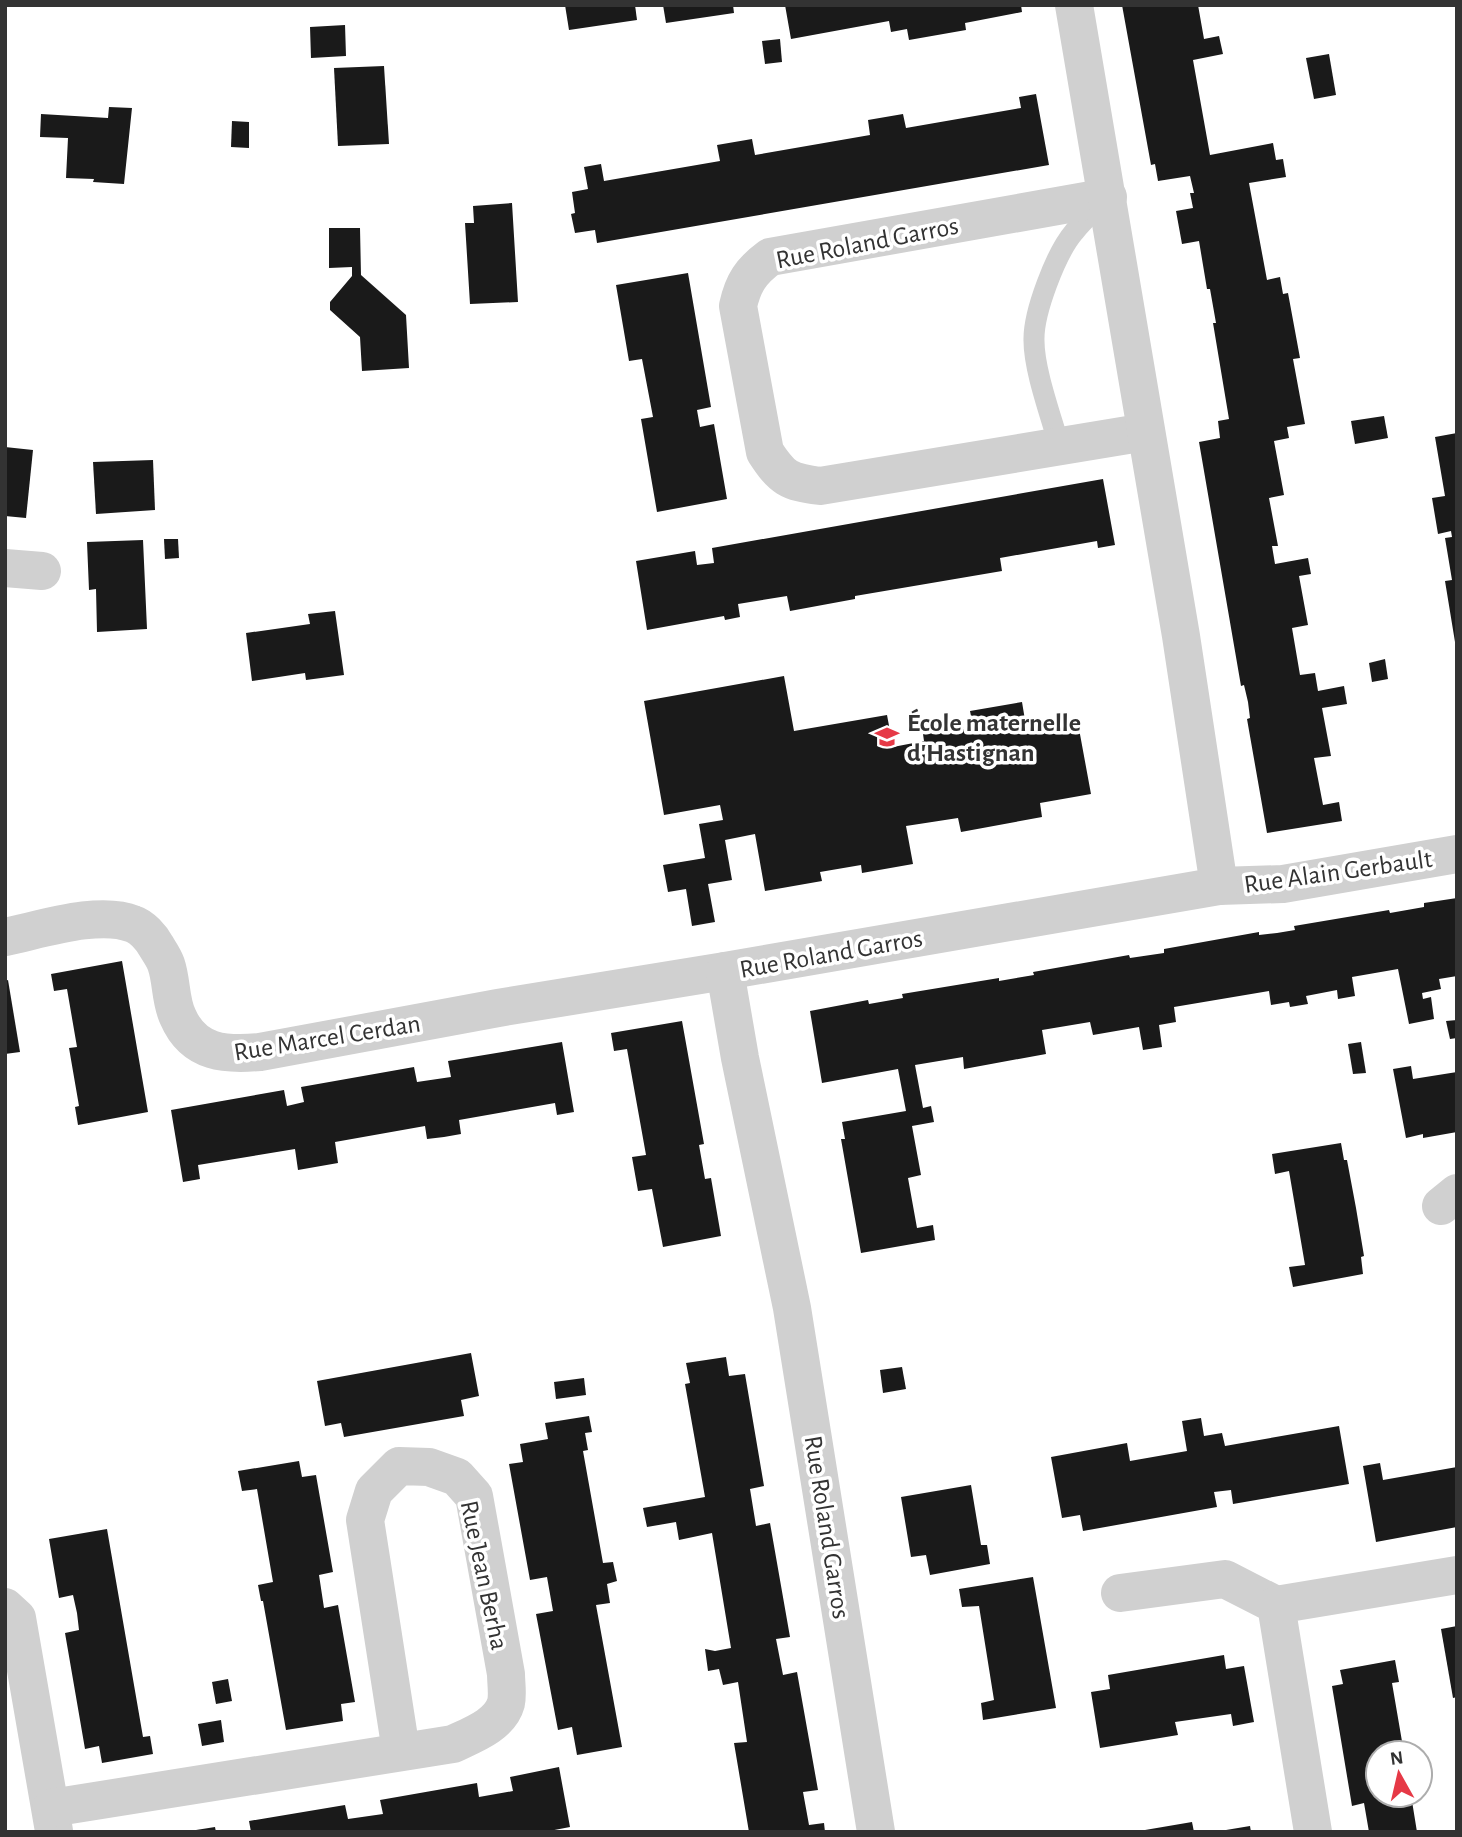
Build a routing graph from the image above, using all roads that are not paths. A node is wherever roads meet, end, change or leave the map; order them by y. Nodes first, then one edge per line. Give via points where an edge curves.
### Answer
1 (1074, 5) edge
2 (1108, 197) junction
3 (1146, 432) junction
4 (1059, 445) junction
5 (1457, 854) edge
6 (1219, 886) junction
7 (5, 937) edge
8 (726, 971) junction
9 (1457, 1575) edge
10 (1119, 1593) dead end
11 (1276, 1605) junction
12 (5, 1607) edge
13 (401, 1751) junction
14 (53, 1820) edge
15 (876, 1832) edge
16 (1313, 1832) edge

1 - 2 street
2 - 3 street
2 - 4 lane via 1072,233 1035,322 1034,343
2 - 4 street, Rue Roland Garros via 769,257 752,270 738,306 765,452 779,472 798,483 820,486
3 - 4 street, Rue Roland Garros
3 - 6 street
5 - 6 street, Rue Alain Gerbault via 1283,884
6 - 8 street, Rue Roland Garros
7 - 8 street, Rue Marcel Cerdan via 86,921 135,924 151,938 166,963 178,1017 191,1036 210,1050 230,1055
8 - 15 street, Rue Roland Garros via 795,1321
9 - 11 street
10 - 11 street via 1225,1579
11 - 16 street
12 - 14 street via 17,1618
13 - 13 street, Rue Jean Berha via 453,1744 501,1716 507,1701 474,1496 457,1476 429,1467 399,1466 374,1491 365,1520
13 - 14 street, Rue Jean Berha

